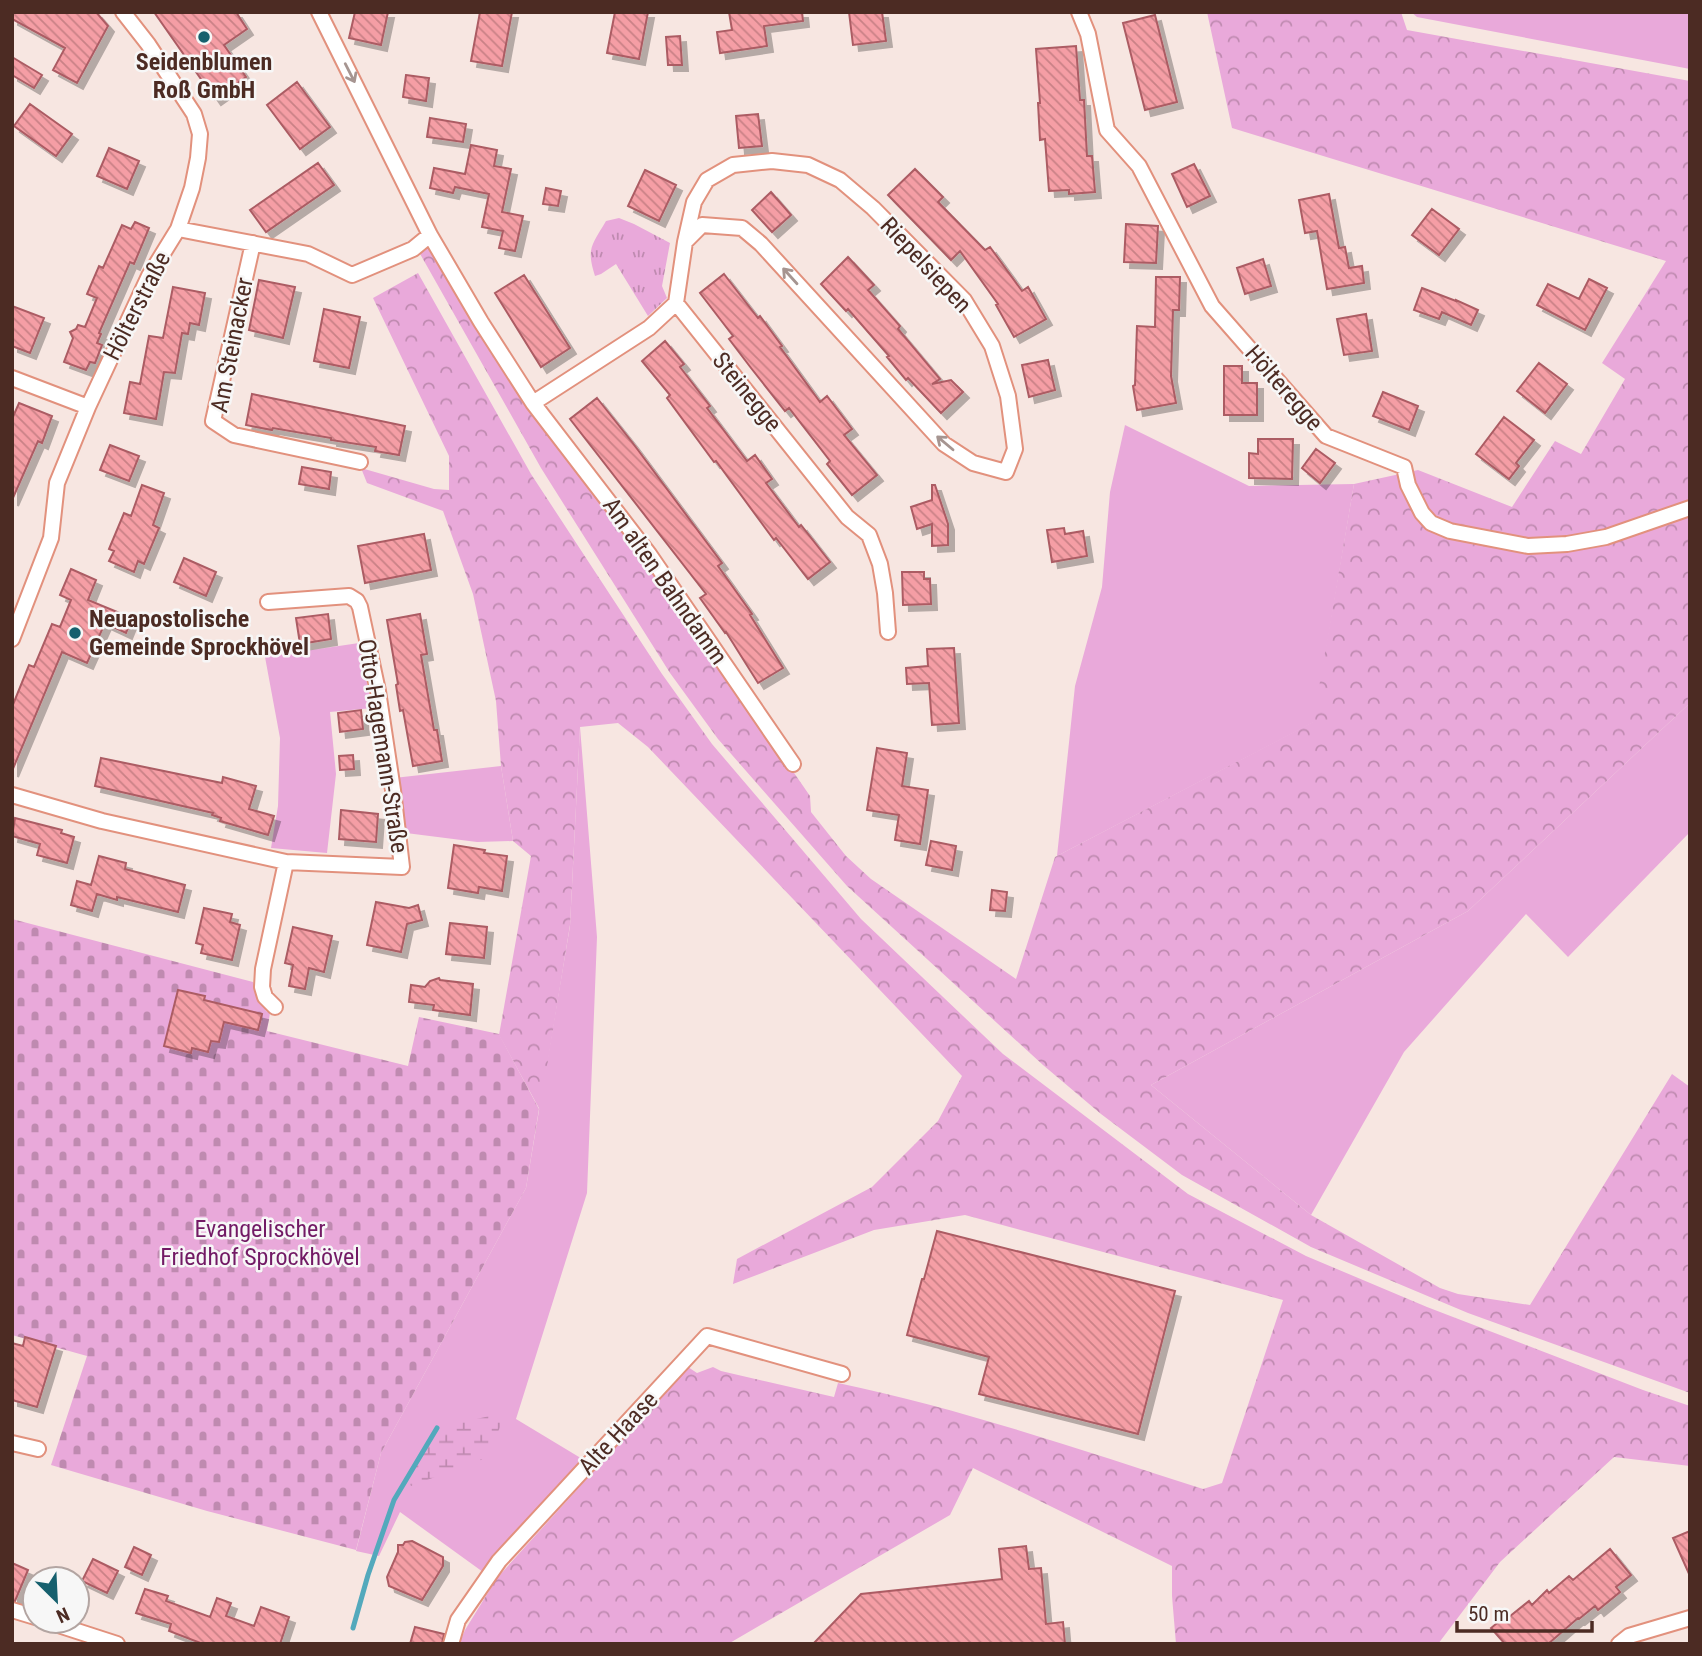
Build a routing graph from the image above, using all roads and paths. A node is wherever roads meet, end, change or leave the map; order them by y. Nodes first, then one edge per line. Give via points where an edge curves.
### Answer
1 (123, 12) edge
2 (319, 12) edge
3 (1079, 12) edge
4 (178, 229) junction
5 (430, 235) junction
6 (685, 242) junction
7 (253, 243) junction
8 (676, 303) junction
9 (12, 378) edge
10 (533, 403) junction
11 (88, 407) junction
12 (360, 462) dead end
13 (1690, 508) edge
14 (268, 602) dead end
15 (888, 632) dead end
16 (12, 639) edge
17 (793, 764) dead end
18 (12, 796) edge
19 (286, 862) junction
20 (275, 1007) dead end
21 (842, 1374) dead end
22 (12, 1443) edge
23 (38, 1449) dead end
24 (1690, 1618) edge
25 (89, 1635) edge
26 (117, 1644) edge
27 (451, 1644) edge
28 (1619, 1644) edge

1 - 4 street via 194,114 200,134 192,188
2 -> 5 street
3 - 13 street, Hölteregge via 1088,34 1107,130 1139,166 1212,306 1326,436 1404,467 1408,485 1431,523 1528,546 1567,544 1606,537
4 - 7 street, Hölterstraße
4 - 11 street, Hölterstraße via 149,276
5 - 7 street, Hölterstraße via 413,249 352,275 308,254
5 - 10 street
6 -> 6 street, Riepelsiepen via 694,202 707,180 733,165 772,161 808,165 840,180 964,300 992,346 1008,396 1015,449 1006,472 974,463 944,444 761,244 741,228 702,225
6 - 8 street, Riepelsiepen
7 - 12 street, Am Steinacker via 213,421 234,435
8 - 10 street via 649,328
8 - 15 street, Steinegge via 847,517 869,535 880,564
9 - 11 street
10 - 17 street, Am alten Bahndamm via 649,554
11 - 16 street, Hölterstraße via 57,483 51,538
14 - 19 street, Otto-Hagemann-Straße via 349,596 357,601 378,691 402,867
18 - 19 street, Otto-Hagemann-Straße
19 - 20 street via 261,987
21 - 27 street, Alte Haase via 707,1336 499,1561 458,1620
22 - 23 street
24 - 28 street via 1629,1636
25 - 26 street

